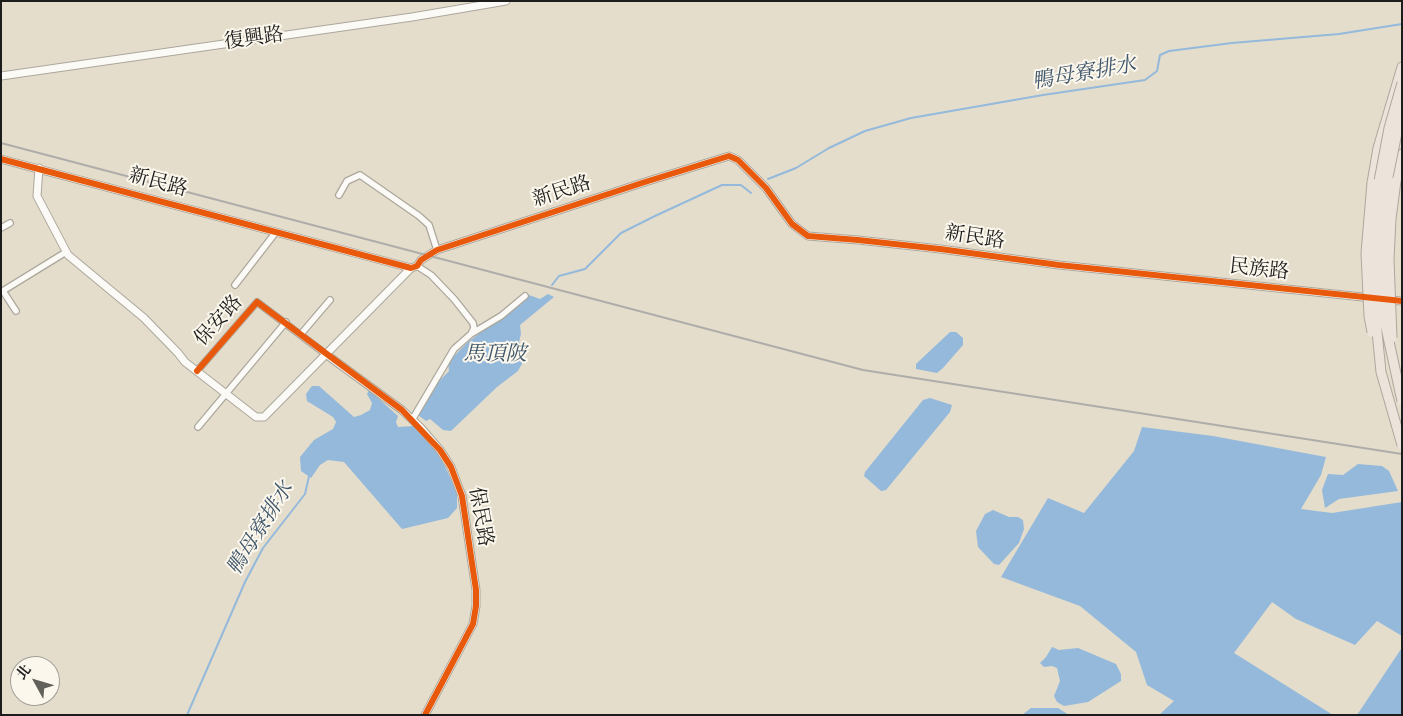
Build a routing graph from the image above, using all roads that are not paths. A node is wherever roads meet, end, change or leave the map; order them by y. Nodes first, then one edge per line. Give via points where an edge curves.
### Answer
1 (506, 1) edge
2 (1402, 67) edge
3 (1, 76) edge
4 (1402, 83) edge
5 (1402, 108) edge
6 (1402, 154) edge
7 (1, 159) edge
8 (39, 168) junction
9 (338, 195) dead end
10 (10, 223) dead end
11 (1, 228) edge
12 (276, 232) junction
13 (437, 250) junction
14 (66, 252) junction
15 (414, 267) junction
16 (1114, 270) joint
17 (235, 285) dead end
18 (2, 292) edge
19 (525, 296) dead end
20 (330, 300) dead end
21 (1402, 301) edge
22 (267, 309) joint
23 (16, 311) dead end
24 (286, 322) junction
25 (301, 334) junction
26 (471, 334) junction
27 (327, 355) junction
28 (1394, 370) junction
29 (197, 371) junction
30 (1381, 372) junction
31 (225, 394) junction
32 (1402, 401) edge
33 (412, 420) junction
34 (198, 427) dead end
35 (1402, 445) edge
36 (426, 715) edge

1 - 3 street, 復興路
2 - 30 highway, bridge via 1378,148 1367,218 1369,316
4 - 30 highway, bridge via 1388,128 1379,181 1373,252
5 - 28 highway, bridge via 1387,182 1381,253 1383,314
6 - 28 highway, bridge via 1391,220 1389,259
7 - 8 street, 新民路
8 - 12 street, 新民路
8 - 14 street, 保安路 via 37,196
9 - 13 street via 347,181 360,175 429,225
10 - 11 street
12 - 15 street, 新民路
12 - 17 street
13 - 15 street, 新民路
13 - 16 street, 新民路 via 729,156 738,160 766,188 792,224 808,236
14 - 18 street
14 - 29 street, 保安路 via 144,318
15 - 26 street via 431,276 463,311 473,323
15 - 27 street, 保安路
16 - 21 street, 民族路
18 - 23 street
19 - 26 street via 501,316
20 - 25 street
22 - 24 street, 保民路
22 - 29 street, 保安路 via 257,302
24 - 25 street, 保民路
24 - 31 street
25 - 27 street, 保民路
26 - 33 street via 454,350
27 - 31 street, 保安路 via 264,417 256,418
27 - 33 street, 保民路
28 - 32 highway, bridge
29 - 31 street, 保安路
30 - 35 highway, bridge
31 - 34 street
33 - 36 street, 保民路 via 440,450 456,479 462,496 476,590 473,624

